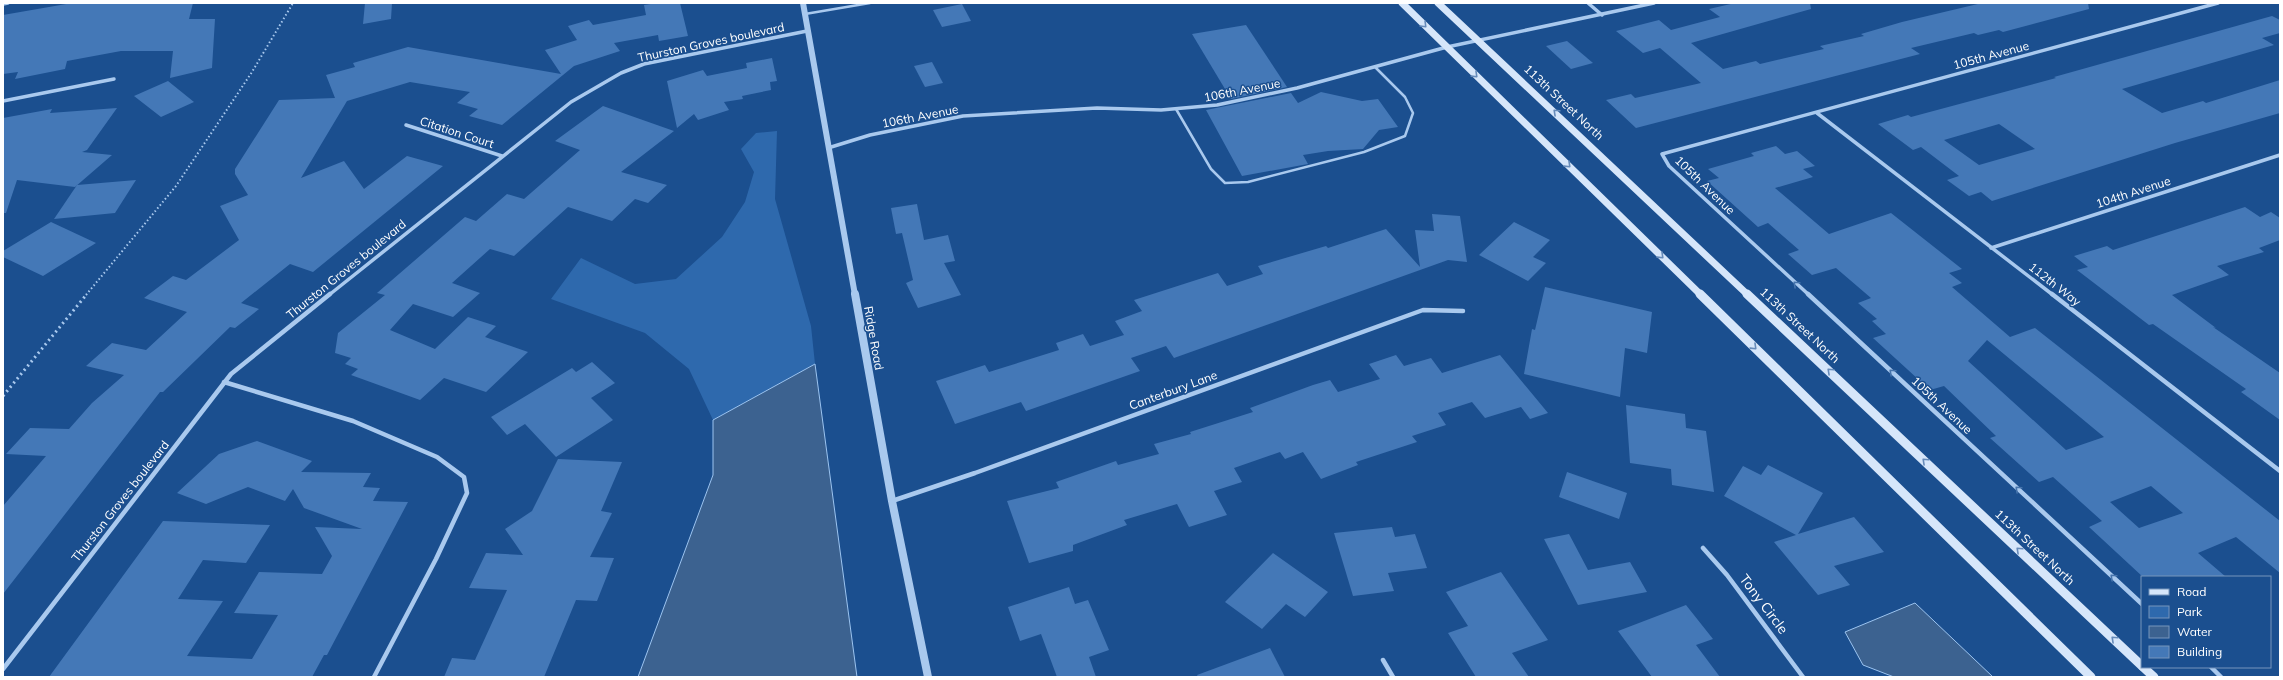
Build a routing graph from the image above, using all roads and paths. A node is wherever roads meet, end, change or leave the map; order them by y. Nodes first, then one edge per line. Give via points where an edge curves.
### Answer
1 (8, 3) edge
2 (293, 3) edge
3 (803, 3) edge
4 (870, 3) edge
5 (1402, 3) edge
6 (1438, 3) edge
7 (1588, 3) edge
8 (1654, 3) edge
9 (2218, 3) edge
10 (3, 4) edge
11 (805, 14) junction
12 (1602, 15) junction
13 (807, 31) junction
14 (1480, 41) junction
15 (1447, 47) junction
16 (1375, 67) junction
17 (114, 79) dead end
18 (3, 101) edge
19 (1176, 109) junction
20 (1817, 113) junction
21 (406, 125) dead end
22 (828, 148) junction
23 (2280, 155) edge
24 (502, 156) junction
25 (1992, 248) junction
26 (1463, 311) dead end
27 (224, 382) junction
28 (3, 396) edge
29 (2280, 471) edge
30 (892, 501) junction
31 (1703, 548) dead end
32 (2141, 603) edge
33 (1383, 660) dead end
34 (2141, 665) edge
35 (2144, 668) edge
36 (2212, 668) edge
37 (3, 669) edge
38 (374, 677) edge
39 (928, 677) edge
40 (1392, 677) edge
41 (1803, 677) edge
42 (2091, 677) edge
43 (2154, 677) edge
44 (2221, 677) edge

1 - 10 street
2 - 28 path via 252,72 176,186
3 - 11 street, Ridge Road
4 - 11 lane
5 -> 15 main road
6 - 14 main road, 113th Street North
7 - 12 street
8 - 12 street, 106th Avenue
9 - 20 street, 105th Avenue
11 - 13 street, Ridge Road
12 - 14 street, 106th Avenue
13 - 22 street, Ridge Road
13 - 24 street, Thurston Groves boulevard via 644,64 621,73 571,102
14 - 15 street, 106th Avenue
34 -> 14 main road, 113th Street North
15 - 16 street, 106th Avenue
15 -> 42 main road
16 - 19 street, 106th Avenue via 1297,88 1216,105
16 - 19 lane via 1405,97 1413,113 1405,136 1364,152 1248,182 1225,183 1211,169
17 - 18 street
19 - 22 street, 106th Avenue via 1097,108 963,116 870,135
20 - 25 street, 112th Way
32 -> 20 street, 105th Avenue via 1669,166 1662,154
21 - 24 street, Citation Court
22 - 30 street, Ridge Road
23 - 25 street, 104th Avenue
24 - 27 street, Thurston Groves boulevard
25 - 29 street, 112th Way
26 - 30 street, Canterbury Lane via 1423,310
27 - 37 street, Thurston Groves boulevard
27 - 38 street via 353,421 437,457 464,477 468,493
30 - 39 street, Ridge Road
31 - 41 street, Tony Circle
33 - 40 street
35 - 43 main road, 113th Street North
36 - 44 street

